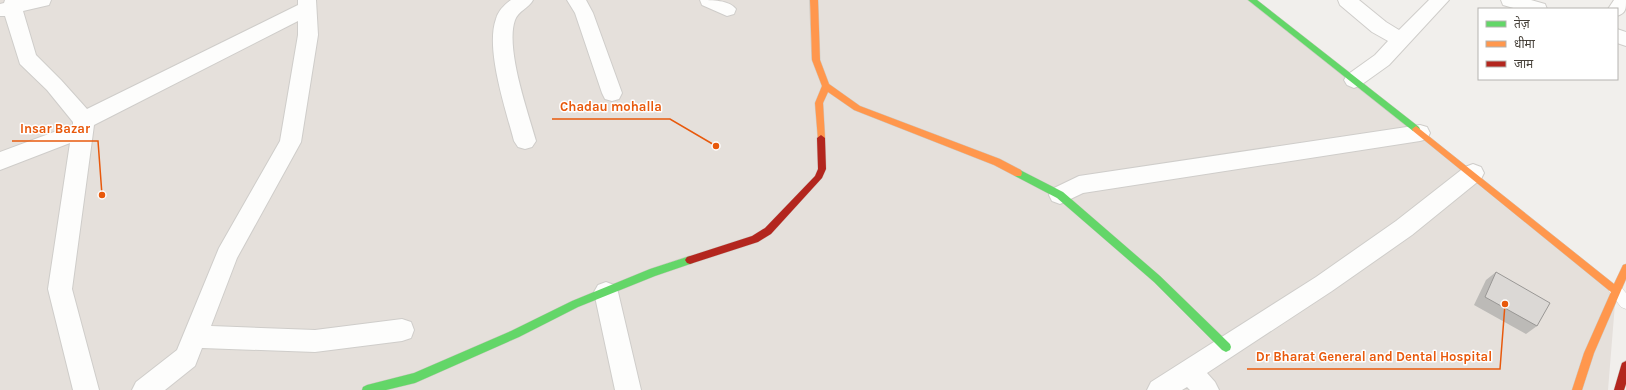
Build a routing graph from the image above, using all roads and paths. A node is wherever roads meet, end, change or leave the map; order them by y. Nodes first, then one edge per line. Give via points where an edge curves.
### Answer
1 (42, 0) edge
2 (524, 0) edge
3 (576, 0) edge
4 (709, 0) edge
5 (814, 0) edge
6 (1252, 0) edge
7 (1347, 0) edge
8 (1440, 0) edge
9 (1510, 0) edge
10 (1624, 0) edge
11 (307, 4) edge
12 (9, 6) edge
13 (1535, 8) edge
14 (1618, 8) edge
15 (727, 9) dead end
16 (1401, 40) junction
17 (1354, 80) junction
18 (826, 86) junction
19 (612, 93) dead end
20 (83, 125) junction
21 (1420, 133) junction
22 (525, 141) dead end
23 (0, 161) edge
24 (1473, 173) junction
25 (1060, 195) junction
26 (1626, 268) edge
27 (1616, 291) junction
28 (606, 292) junction
29 (1626, 303) edge
30 (402, 330) dead end
31 (194, 337) junction
32 (1226, 347) junction
33 (1626, 366) edge
34 (1189, 371) junction
35 (86, 390) edge
36 (145, 390) edge
37 (367, 390) edge
38 (628, 390) edge
39 (1160, 390) edge
40 (1206, 390) edge
41 (1577, 390) edge
42 (1619, 390) edge

1 - 12 street
2 - 22 street via 509,12 503,33 507,71
3 - 19 street via 584,13
4 - 15 street
5 - 18 main road via 816,60
6 - 17 main road
7 - 16 street via 1379,27
8 - 16 street
9 - 13 street
10 - 14 street
11 - 20 street
11 - 31 street via 308,36 290,142 227,255
12 - 20 street via 27,59 54,85
16 - 17 street via 1382,60
17 - 21 main road
18 - 25 main road via 857,108 997,162
18 - 28 main road via 819,103 822,169 813,184 768,231 755,239 653,272
20 - 23 street
20 - 35 street via 60,289
21 - 24 main road
21 - 25 street via 1086,184 1071,188
24 - 27 main road
24 - 32 street via 1404,228 1324,284
25 - 32 main road via 1157,279
26 - 27 main road
27 - 29 lane
27 - 41 main road via 1589,353
28 - 37 main road via 415,378
28 - 38 street
30 - 31 street via 315,341
31 - 36 street via 186,358
32 - 34 street
33 - 42 main road
34 - 39 street
34 - 40 street

